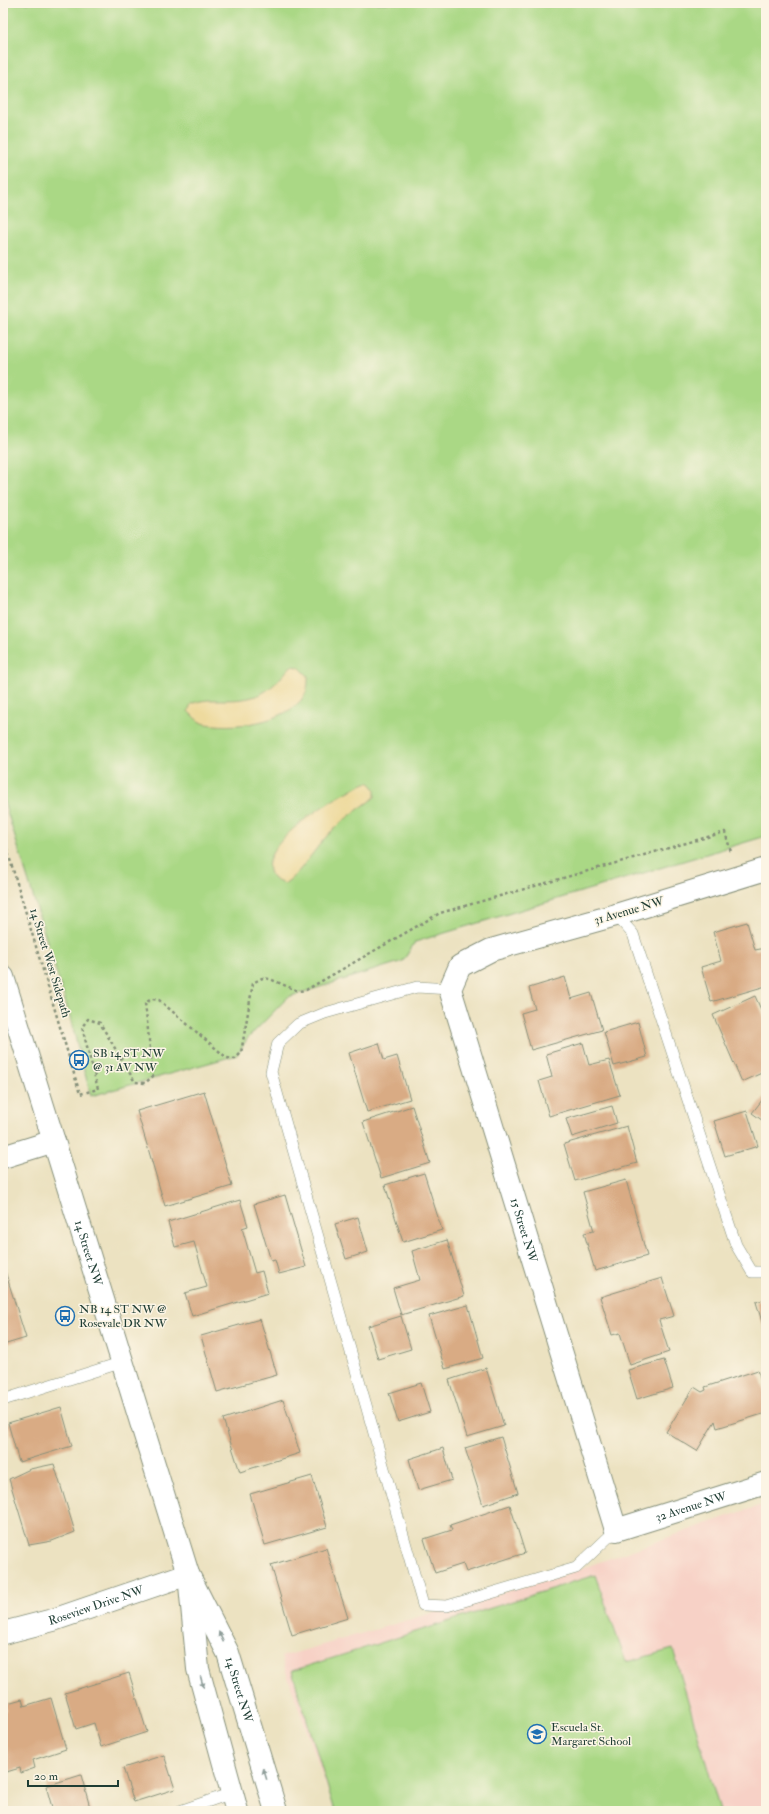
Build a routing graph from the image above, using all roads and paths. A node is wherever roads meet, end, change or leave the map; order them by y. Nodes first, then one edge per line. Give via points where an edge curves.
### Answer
1 (3, 836) edge
2 (766, 869) edge
3 (739, 878) junction
4 (616, 915) junction
5 (3, 977) edge
6 (450, 990) junction
7 (54, 1141) junction
8 (3, 1157) edge
9 (766, 1272) edge
10 (123, 1362) junction
11 (3, 1400) edge
12 (766, 1483) edge
13 (616, 1530) junction
14 (188, 1574) junction
15 (3, 1633) edge
16 (235, 1802) edge
17 (180, 1811) edge
18 (276, 1811) edge

1 - 3 path, 14 Street West Sidepath via 80,1094 98,1089 82,1027 88,1019 100,1023 135,1082 145,1083 153,1076 145,1003 152,999 159,1000 227,1058 235,1059 241,1053 253,983 262,978 270,979 298,991 306,990 440,913 725,832
2 - 3 street, 31 Avenue NW
3 - 4 street, 31 Avenue NW
4 - 6 street, 31 Avenue NW via 491,950 460,966
4 - 9 lane via 634,934 736,1245 752,1272
5 - 7 street, 14 Street NW
6 - 13 street, 15 Street NW
6 - 13 lane via 417,987 325,1013 298,1024 278,1043 271,1072 423,1605 447,1606 576,1568
7 - 8 street
7 - 10 street, 14 Street NW
10 - 11 lane
10 - 14 street, 14 Street NW
12 - 13 street, 32 Avenue NW
14 - 15 street, Roseview Drive NW via 53,1620
14 -> 16 street, 14 Street NW via 198,1669
18 -> 14 street, 14 Street NW via 228,1653
16 - 17 lane

